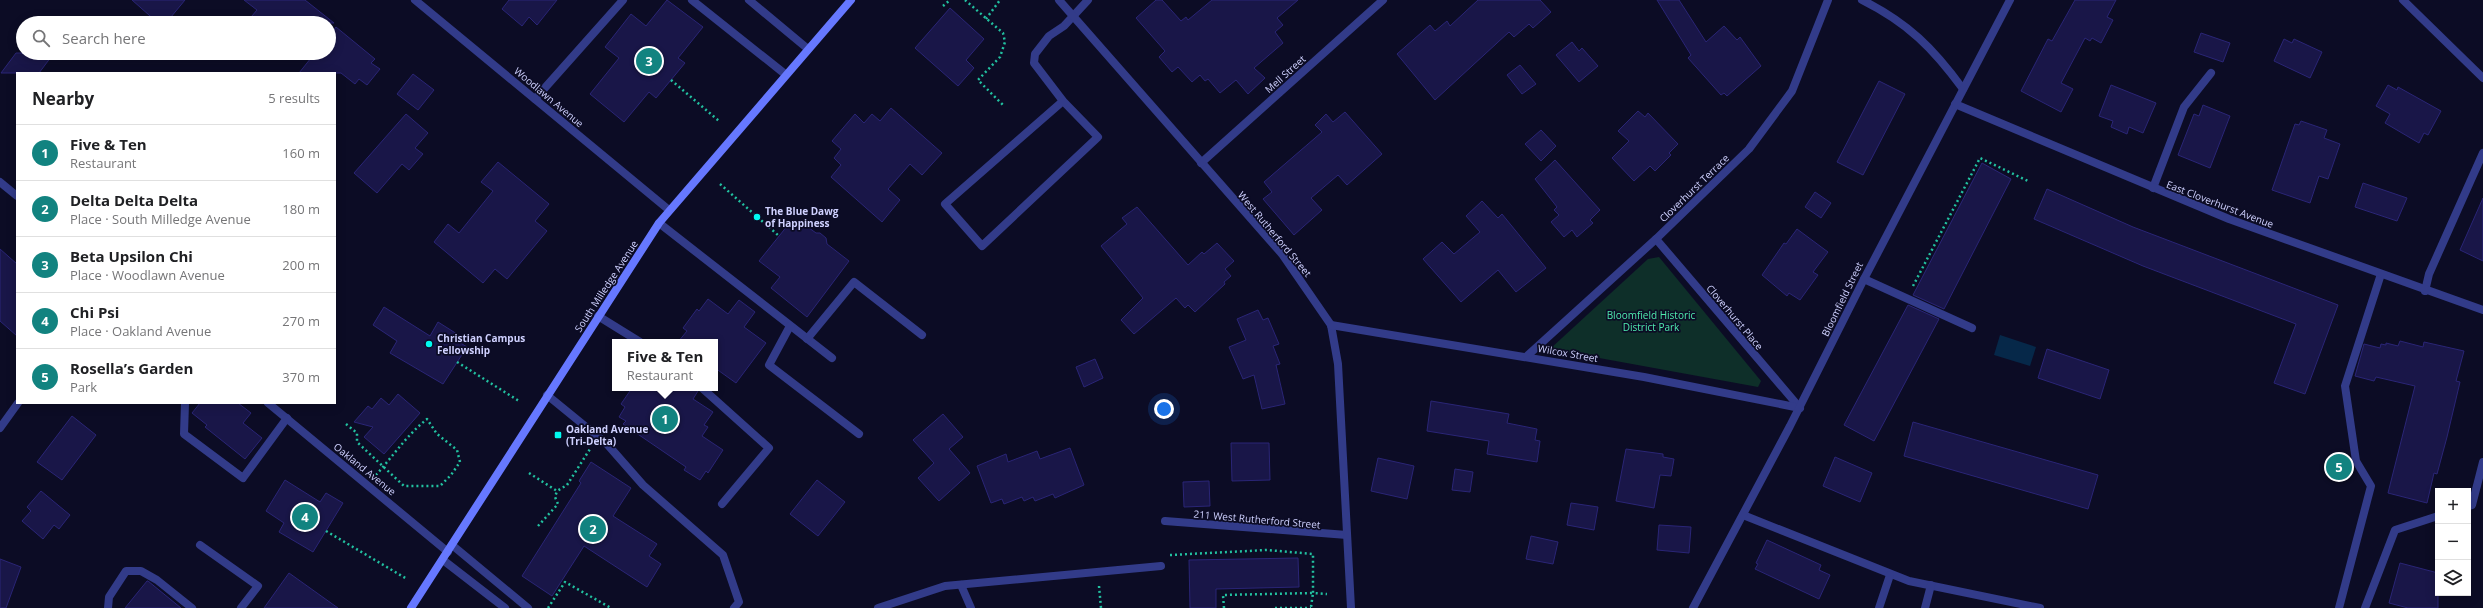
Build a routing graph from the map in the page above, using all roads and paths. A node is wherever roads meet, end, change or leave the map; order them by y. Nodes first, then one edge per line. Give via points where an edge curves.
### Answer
1 (415, 0) edge
2 (622, 0) edge
3 (692, 0) edge
4 (748, 0) edge
5 (851, 0) edge
6 (950, 0) edge
7 (965, 0) edge
8 (971, 0) edge
9 (1000, 0) edge
10 (1059, 0) edge
11 (1088, 0) edge
12 (1383, 0) edge
13 (1828, 0) edge
14 (1862, 0) edge
15 (2010, 0) edge
16 (2403, 0) edge
17 (968, 3) junction
18 (943, 6) dead end
19 (1072, 16) junction
20 (986, 18) junction
21 (808, 49) junction
22 (2211, 73) dead end
23 (785, 74) junction
24 (2483, 78) edge
25 (671, 80) dead end
26 (1963, 89) junction
27 (535, 99) junction
28 (1063, 100) junction
29 (1954, 104) junction
30 (1004, 106) dead end
31 (720, 121) dead end
32 (2483, 153) edge
33 (1201, 163) junction
34 (0, 182) edge
35 (2030, 182) dead end
36 (720, 184) dead end
37 (2153, 188) junction
38 (16, 195) edge
39 (669, 210) junction
40 (659, 223) junction
41 (779, 236) dead end
42 (1656, 239) junction
43 (2381, 274) junction
44 (1864, 278) junction
45 (2425, 291) junction
46 (1919, 292) dead end
47 (2483, 310) edge
48 (598, 316) junction
49 (1332, 324) junction
50 (790, 326) junction
51 (1972, 328) dead end
52 (922, 335) dead end
53 (635, 339) edge
54 (807, 339) junction
55 (1527, 356) junction
56 (832, 358) dead end
57 (457, 362) dead end
58 (705, 391) edge
59 (547, 395) junction
60 (519, 400) dead end
61 (17, 404) edge
62 (185, 404) edge
63 (269, 404) edge
64 (1800, 408) junction
65 (287, 418) junction
66 (346, 424) dead end
67 (0, 428) edge
68 (859, 434) dead end
69 (598, 436) junction
70 (2483, 462) edge
71 (384, 466) junction
72 (529, 473) dead end
73 (369, 485) junction
74 (557, 491) junction
75 (722, 504) dead end
76 (2471, 505) edge
77 (1743, 515) junction
78 (2435, 517) edge
79 (1165, 521) dead end
80 (538, 526) dead end
81 (326, 531) dead end
82 (1347, 535) junction
83 (200, 545) dead end
84 (450, 548) junction
85 (1168, 555) dead end
86 (443, 560) junction
87 (1161, 566) dead end
88 (1098, 572) junction
89 (1890, 575) junction
90 (407, 579) dead end
91 (961, 585) junction
92 (1931, 585) junction
93 (1313, 593) junction
94 (1327, 594) dead end
95 (108, 608) edge
96 (192, 608) edge
97 (241, 608) edge
98 (411, 608) edge
99 (505, 608) edge
100 (528, 608) edge
101 (548, 608) edge
102 (611, 608) edge
103 (734, 608) edge
104 (878, 608) edge
105 (971, 608) edge
106 (1101, 608) edge
107 (1224, 608) edge
108 (1275, 608) edge
109 (1311, 608) edge
110 (1351, 608) edge
111 (1693, 608) edge
112 (1879, 608) edge
113 (1925, 608) edge
114 (2040, 608) edge
115 (2339, 608) edge
116 (2365, 608) edge

1 - 27 street, Woodlawn Avenue
2 - 27 street
3 - 23 street
4 - 21 street
5 - 21 main road, South Milledge Avenue
6 - 18 path
7 - 17 path
8 - 17 path
9 - 20 path
10 - 19 street, West Rutherford Street
11 - 19 street
12 - 33 street, Mell Street
13 - 42 street, Cloverhurst Terrace via 1792,90 1749,149
14 - 26 street via 1907,27 1927,43
15 - 26 street, Bloomfield Street
16 - 24 street
17 - 20 path
19 - 28 street via 1064,26 1049,36 1035,54 1034,63
19 - 33 street, West Rutherford Street
20 - 30 path via 1003,33 1006,42 1000,57 978,80
21 - 23 main road, South Milledge Avenue
22 - 37 street via 2184,107
23 - 39 main road, South Milledge Avenue
25 - 31 path
26 - 29 street, Bloomfield Street
27 - 39 street, Woodlawn Avenue
28 - 28 street via 945,204 982,246 1098,137
29 - 37 street, East Cloverhurst Avenue
29 - 44 street, Bloomfield Street
32 - 45 street via 2429,274
33 - 49 street, West Rutherford Street via 1282,254
34 - 38 street
35 - 46 path via 1980,158 1912,288
36 - 41 path
37 - 43 street, East Cloverhurst Avenue
39 - 40 main road, South Milledge Avenue
40 - 48 main road, South Milledge Avenue
40 - 50 street
42 - 55 street, Cloverhurst Terrace
42 - 64 street, Cloverhurst Place
43 - 45 street, East Cloverhurst Avenue
43 - 115 street via 2345,386 2356,461 2371,486
44 - 51 street
44 - 64 street, Bloomfield Street
45 - 47 street, East Cloverhurst Avenue
48 - 53 street
48 - 59 main road, South Milledge Avenue
49 - 55 street, Wilcox Street
49 - 82 street, West Rutherford Street via 1338,364
50 - 54 street
50 - 68 street via 769,365
52 - 54 street via 854,282
54 - 56 street
55 - 64 street, Wilcox Street
57 - 60 path
58 - 75 street via 769,448
59 - 69 street
59 - 84 main road, South Milledge Avenue
61 - 67 street
62 - 65 street via 184,434 243,478
63 - 65 street, Oakland Avenue
64 - 77 street, Bloomfield Street
65 - 73 street, Oakland Avenue
66 - 71 path via 357,433 357,442
69 - 74 path via 567,485
69 - 103 street via 643,485 723,555 739,602
70 - 76 street
71 - 71 path via 413,430 427,419 437,434 457,450 460,462 440,486 404,486
71 - 73 path
72 - 74 path
73 - 84 street, Oakland Avenue
74 - 80 path via 558,504
77 - 89 street
77 - 111 street, Bloomfield Street
78 - 116 street via 2395,530
79 - 82 street, 211 West Rutherford Street
81 - 90 path
82 - 110 street, West Rutherford Street
83 - 97 street via 258,586
84 - 86 main road, South Milledge Avenue
84 - 100 street, Oakland Avenue
85 - 93 path via 1268,550 1313,554
86 - 98 main road, South Milledge Avenue
86 - 99 street
87 - 88 street
88 - 91 street
88 - 106 path
89 - 92 street
89 - 112 street
91 - 104 street via 945,586
91 - 105 street
92 - 113 street
92 - 114 street
93 - 94 path
93 - 107 path via 1223,595
93 - 109 path
95 - 96 street via 112,591 126,571 141,571 157,580
101 - 102 path via 565,582
108 - 109 path

